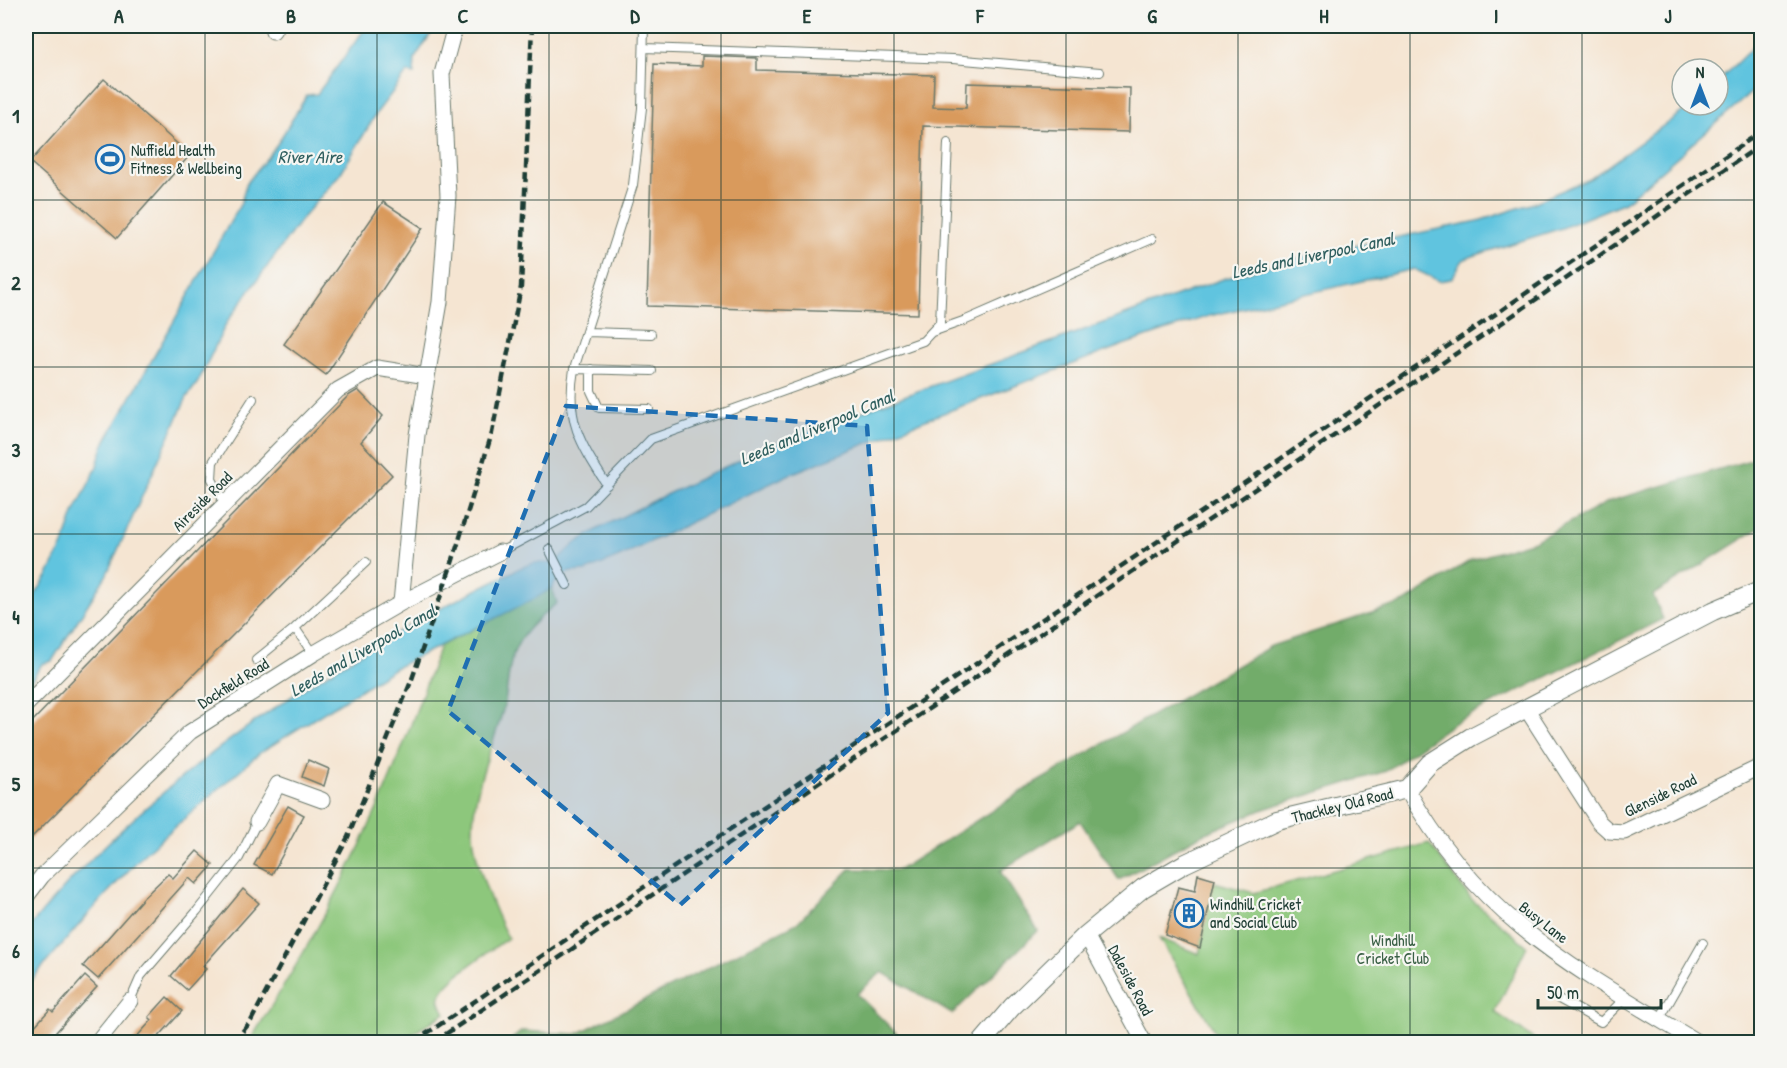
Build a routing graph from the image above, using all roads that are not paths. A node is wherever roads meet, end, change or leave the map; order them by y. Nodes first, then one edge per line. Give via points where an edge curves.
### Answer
1 (455, 26) edge
2 (644, 26) edge
3 (644, 48) junction
4 (1100, 72) dead end
5 (948, 143) dead end
6 (1152, 239) dead end
7 (587, 332) junction
8 (930, 333) junction
9 (651, 334) dead end
10 (574, 369) junction
11 (591, 369) junction
12 (652, 371) dead end
13 (427, 376) junction
14 (253, 399) dead end
15 (649, 409) dead end
16 (608, 485) junction
17 (225, 504) junction
18 (549, 549) dead end
19 (500, 552) joint
20 (366, 562) dead end
21 (567, 585) dead end
22 (1761, 590) edge
23 (400, 603) junction
24 (295, 628) junction
25 (313, 654) junction
26 (256, 660) dead end
27 (26, 705) edge
28 (1526, 708) junction
29 (1761, 766) edge
30 (1407, 789) junction
31 (322, 801) dead end
32 (257, 822) joint
33 (26, 897) edge
34 (1086, 935) junction
35 (1703, 943) dead end
36 (1559, 999) dead end
37 (1624, 999) junction
38 (130, 1001) joint
39 (1659, 1020) junction
40 (97, 1042) edge
41 (982, 1042) edge
42 (1144, 1042) edge
43 (1696, 1042) edge

1 - 13 street via 442,74 448,196 440,302
2 - 3 lane
3 - 4 lane via 953,59
3 - 7 lane via 633,184
5 - 8 lane via 940,323
6 - 8 lane
7 - 9 lane
7 - 10 lane
8 - 16 lane via 923,341 651,440
10 - 11 lane
10 - 16 lane via 570,391 573,422 584,450
11 - 12 lane
11 - 15 lane via 591,391 599,408
13 - 17 street, Aireside Road via 376,368 338,390
13 - 23 street
14 - 17 lane via 213,462 212,480
16 - 19 lane via 586,506
17 - 27 street, Aireside Road
18 - 21 lane
19 - 23 street, Dockfield Road
20 - 24 lane
22 - 28 street, Thackley Old Road
23 - 25 street, Dockfield Road
24 - 25 lane
24 - 26 lane
25 - 33 street, Dockfield Road via 190,732 42,876
28 - 29 street, Glenside Road via 1599,822 1609,831 1624,832
28 - 30 street, Thackley Old Road via 1430,763
30 - 34 street, Thackley Old Road via 1276,820 1143,888
30 - 37 street, Busy Lane via 1429,828 1494,906 1543,947
31 - 32 street via 278,784
32 - 38 lane via 239,858 141,976
34 - 41 street, Thackley Old Road
34 - 42 street, Daleside Road
35 - 39 lane
36 - 37 lane via 1601,1022
37 - 39 street, Busy Lane
38 - 40 street
39 - 43 street, Busy Lane

